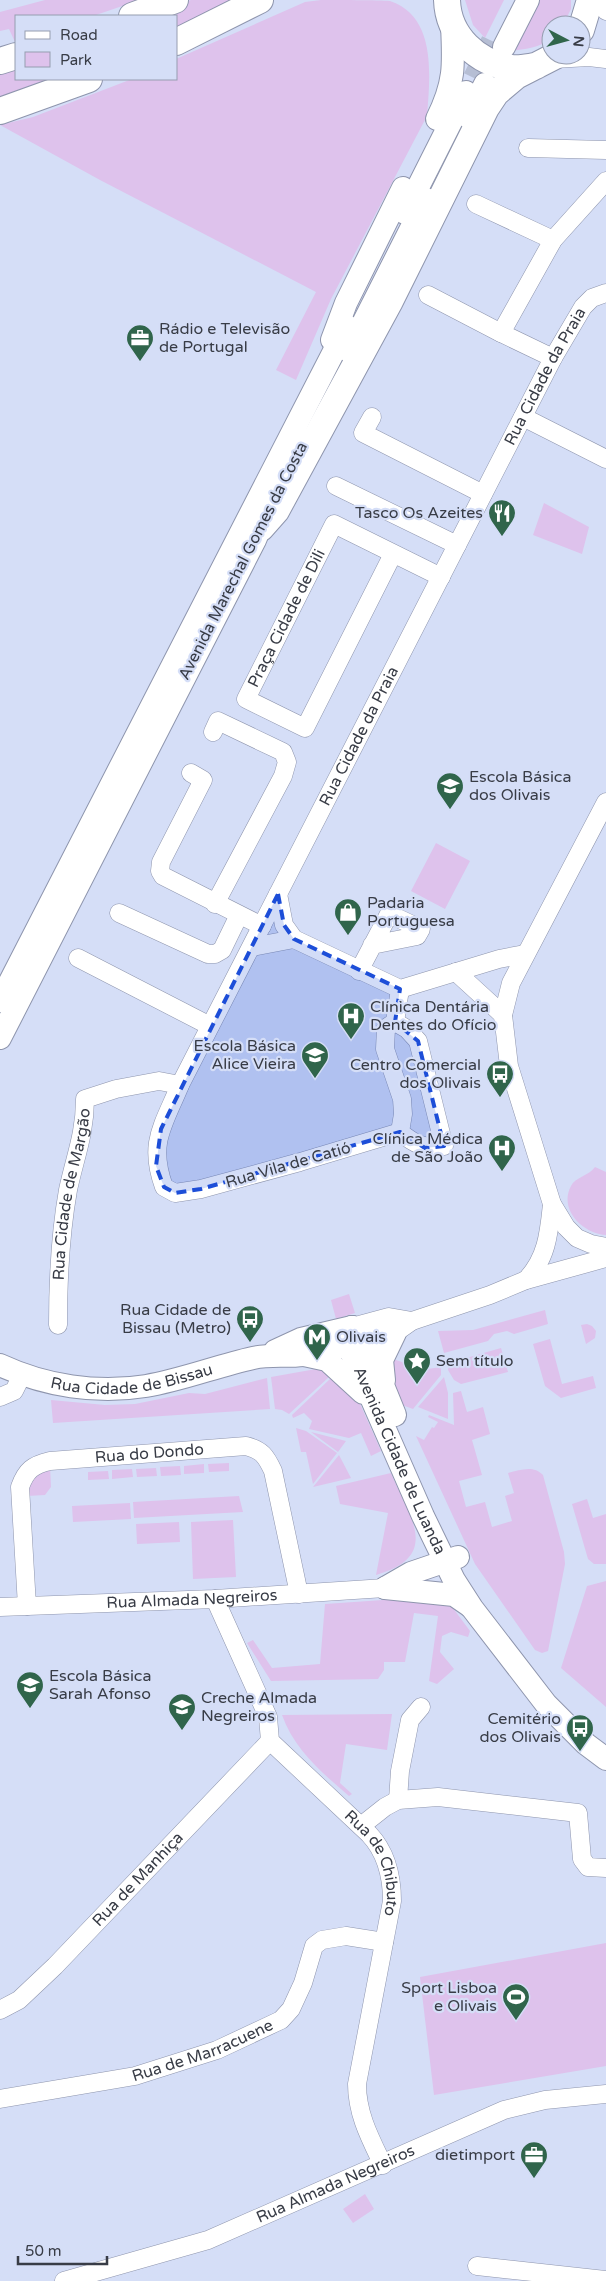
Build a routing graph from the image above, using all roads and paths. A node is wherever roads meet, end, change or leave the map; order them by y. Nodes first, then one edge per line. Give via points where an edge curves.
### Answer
1 (175, 0) edge
2 (260, 0) edge
3 (513, 0) edge
4 (528, 0) edge
5 (590, 0) edge
6 (598, 0) edge
7 (445, 9) edge
8 (606, 11) edge
9 (135, 15) edge
10 (586, 15) edge
11 (178, 41) edge
12 (15, 56) edge
13 (591, 57) edge
14 (606, 59) edge
15 (0, 60) edge
16 (541, 62) edge
17 (541, 64) edge
18 (86, 80) edge
19 (0, 110) edge
20 (528, 148) dead end
21 (606, 150) edge
22 (606, 181) edge
23 (476, 204) dead end
24 (553, 240) junction
25 (606, 292) edge
26 (428, 295) dead end
27 (390, 301) junction
28 (501, 333) junction
29 (350, 350) junction
30 (553, 358) junction
31 (311, 394) junction
32 (372, 417) dead end
33 (523, 417) junction
34 (606, 459) edge
35 (336, 486) dead end
36 (483, 494) junction
37 (261, 528) junction
38 (457, 545) junction
39 (393, 554) junction
40 (441, 578) junction
41 (213, 732) dead end
42 (191, 773) dead end
43 (606, 802) edge
44 (278, 894) junction
45 (215, 904) junction
46 (118, 914) dead end
47 (239, 915) junction
48 (262, 926) junction
49 (294, 939) junction
50 (372, 945) dead end
51 (252, 947) junction
52 (525, 954) junction
53 (78, 958) dead end
54 (359, 971) junction
55 (456, 972) junction
56 (400, 989) junction
57 (0, 1001) edge
58 (503, 1015) junction
59 (395, 1022) junction
60 (210, 1026) junction
61 (0, 1038) edge
62 (180, 1086) junction
63 (400, 1132) junction
64 (175, 1193) joint
65 (552, 1204) junction
66 (606, 1247) edge
67 (606, 1258) edge
68 (526, 1280) junction
69 (58, 1325) dead end
70 (403, 1327) junction
71 (355, 1338) junction
72 (303, 1355) junction
73 (265, 1356) junction
74 (0, 1365) edge
75 (22, 1375) junction
76 (0, 1397) edge
77 (379, 1397) junction
78 (423, 1516) junction
79 (450, 1563) junction
80 (411, 1582) junction
81 (385, 1588) joint
82 (299, 1594) junction
83 (215, 1599) junction
84 (27, 1606) junction
85 (0, 1607) edge
86 (472, 1608) junction
87 (421, 1707) dead end
88 (270, 1742) junction
89 (606, 1743) edge
90 (606, 1759) edge
91 (398, 1800) junction
92 (361, 1826) junction
93 (606, 1868) edge
94 (384, 1942) junction
95 (0, 2010) edge
96 (606, 2094) edge
97 (0, 2099) edge
98 (383, 2164) junction
99 (477, 2266) dead end
100 (606, 2280) edge
101 (64, 2281) edge

1 - 9 highway
2 - 11 highway
3 - 4 main road via 498,44
5 - 10 highway
6 - 8 street
7 - 16 highway via 467,48 488,62 514,68
7 - 31 main road via 453,79 447,99 346,303
12 - 15 highway
13 - 14 street
17 - 27 highway via 516,76 486,108
18 - 19 highway
20 - 21 street
22 - 24 street
23 - 24 street
24 - 28 street
25 - 30 street, Rua Cidade da Praia via 592,298 583,307
26 - 28 street
27 - 29 highway
27 - 37 highway via 276,511
28 - 30 street
29 - 31 main road, Avenida Marechal Gomes da Costa via 480,81
29 - 37 main road, Avenida Marechal Gomes da Costa via 268,507
30 - 33 street, Rua Cidade da Praia
31 - 57 main road, Avenida Marechal Gomes da Costa
32 - 36 street via 363,433
33 - 34 street
33 - 36 street, Rua Cidade da Praia
35 - 38 street
36 - 38 street, Rua Cidade da Praia
37 - 61 main road, Avenida Marechal Gomes da Costa
38 - 40 street, Rua Cidade da Praia
39 - 39 street, Praça Cidade de Dili via 334,524 246,698 304,728
39 - 40 street, Praça Cidade de Dili
40 - 44 street, Rua Cidade da Praia
41 - 45 street via 218,721 283,752 286,762 284,776
42 - 45 street via 204,780 161,862 160,871 163,876
43 - 52 street
44 - 48 street, Rua Cidade da Praia
44 - 49 street via 284,925
45 - 47 street
46 - 47 street via 188,946 215,954 222,950
47 - 48 street
48 - 51 street, Rua Cidade da Praia
49 - 51 street
49 - 54 street
50 - 54 street
51 - 60 street, Rua Cidade da Praia
52 - 55 street
52 - 58 street via 511,983
53 - 60 street
54 - 56 street
55 - 56 street
55 - 58 street
56 - 59 street
58 - 65 street via 509,1066
59 - 63 street via 386,1028 385,1049 402,1099
59 - 63 street via 418,1041 444,1146 425,1148
60 - 62 street, Rua Cidade da Praia
62 - 64 street, Rua Cidade da Praia via 156,1146 156,1166 164,1187
62 - 69 street, Rua Cidade de Margão via 159,1081 116,1089 85,1100 85,1126 68,1191 62,1235
63 - 64 street, Rua Vila de Catió via 201,1189
65 - 66 street via 577,1238
65 - 68 street via 543,1256
67 - 68 street, Rua Cidade de Bissau
68 - 70 street, Rua Cidade de Bissau
70 - 71 street, Rua Cidade de Bissau via 389,1317
70 - 77 main road via 382,1360
71 - 72 main road, Rua Cidade de Bissau
71 - 73 main road, Rua Cidade de Bissau via 301,1339
71 - 77 main road, Avenida Cidade de Luanda
72 - 73 main road, Rua Cidade de Bissau
72 - 77 main road via 327,1360
73 - 75 main road, Rua Cidade de Bissau via 146,1386 124,1388 71,1386
74 - 75 main road, Rua Cidade de Bissau
75 - 76 street via 14,1391
77 - 78 main road, Avenida Cidade de Luanda
77 - 79 main road, Avenida Cidade de Luanda
78 - 79 main road, Avenida Cidade de Luanda
78 - 80 main road via 425,1548
79 - 80 main road
79 - 86 main road, Avenida Cidade de Luanda
79 - 89 main road, Avenida Cidade de Luanda via 544,1680 582,1723
80 - 81 main road
80 - 86 main road via 454,1594
81 - 82 street, Rua Almada Negreiros
82 - 83 street, Rua Almada Negreiros
82 - 84 street, Rua do Dondo via 273,1471 266,1455 246,1446 50,1461 35,1465 25,1474 20,1487
83 - 84 street, Rua Almada Negreiros
83 - 88 street via 268,1717
84 - 85 street, Rua Almada Negreiros
86 - 90 main road, Avenida Cidade de Luanda via 562,1721
87 - 91 street via 410,1720
88 - 92 street, Rua de Chibuto
88 - 95 street, Rua de Manhiça via 55,1966 19,2000
91 - 92 street
91 - 93 street via 438,1797 578,1813 582,1859 588,1867
92 - 94 street, Rua de Chibuto via 379,1847 389,1873 392,1901
94 - 97 street, Rua de Marracuene via 346,1936 322,1940 314,1946 303,1983 291,2009 281,2020 217,2050 135,2076
94 - 98 street, Rua de Chibuto via 357,2096 363,2121
96 - 98 street, Rua Almada Negreiros via 545,2100 504,2110
98 - 101 street, Rua Almada Negreiros via 208,2240
99 - 100 street

